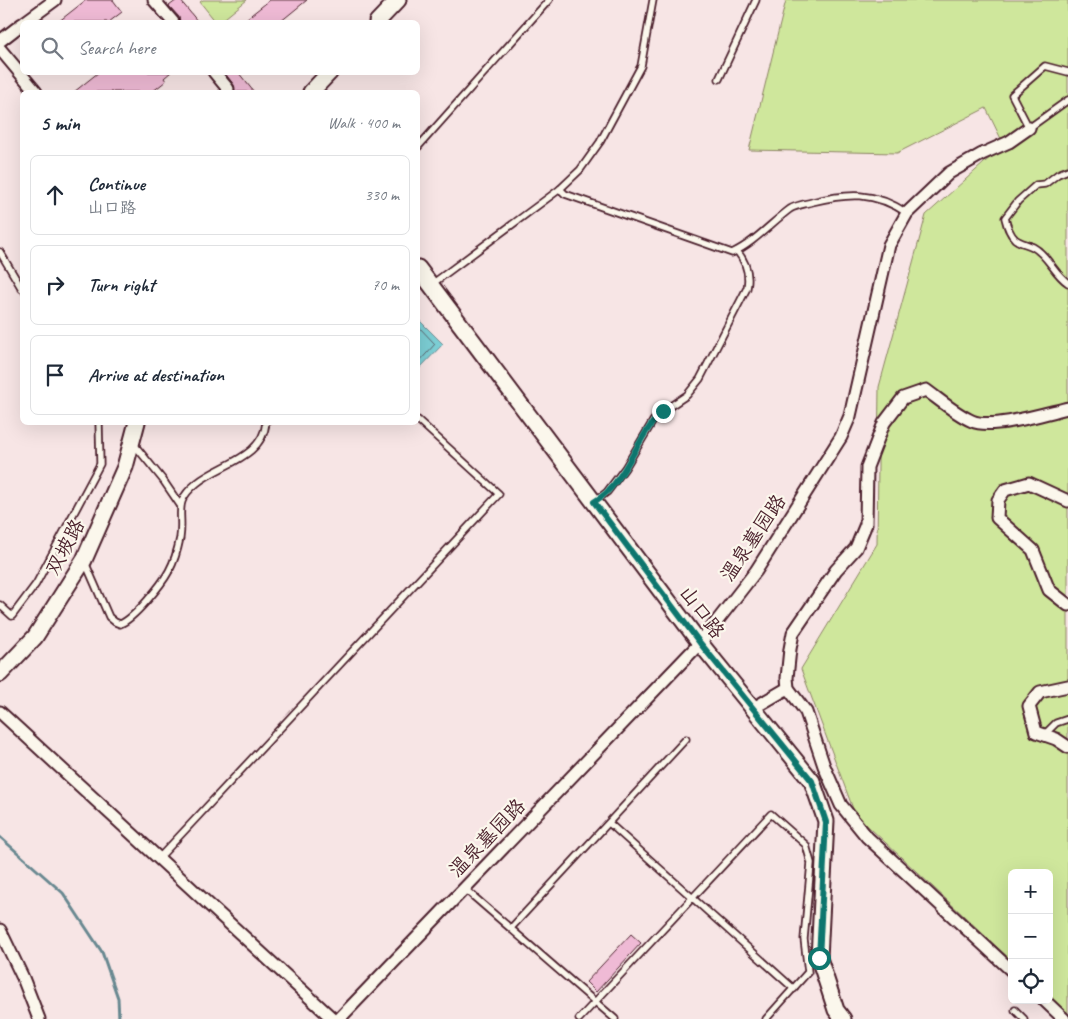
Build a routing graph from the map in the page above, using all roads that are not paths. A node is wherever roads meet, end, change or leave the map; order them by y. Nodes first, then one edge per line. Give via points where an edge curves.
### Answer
1 (55, 0) edge
2 (154, 0) edge
3 (398, 0) edge
4 (548, 0) edge
5 (653, 0) edge
6 (756, 0) edge
7 (28, 20) edge
8 (171, 20) edge
9 (379, 20) edge
10 (20, 26) edge
11 (0, 40) edge
12 (0, 49) edge
13 (1068, 72) edge
14 (20, 73) edge
15 (22, 75) edge
16 (216, 75) edge
17 (327, 75) edge
18 (719, 79) dead end
19 (228, 89) dead end
20 (34, 90) edge
21 (313, 90) edge
22 (1068, 100) edge
23 (1029, 128) junction
24 (420, 145) edge
25 (1068, 170) edge
26 (560, 188) junction
27 (907, 213) junction
28 (736, 251) junction
29 (0, 252) edge
30 (420, 270) edge
31 (1068, 283) edge
32 (431, 284) junction
33 (20, 286) edge
34 (1068, 408) edge
35 (420, 422) edge
36 (100, 425) edge
37 (136, 425) edge
38 (265, 425) edge
39 (132, 442) junction
40 (1068, 501) edge
41 (594, 502) junction
42 (180, 505) junction
43 (84, 560) junction
44 (0, 604) edge
45 (1068, 605) edge
46 (700, 643) junction
47 (0, 674) edge
48 (1068, 686) edge
49 (788, 688) junction
50 (752, 709) junction
51 (0, 712) edge
52 (1068, 719) edge
53 (1044, 735) junction
54 (686, 739) dead end
55 (1068, 747) edge
56 (609, 823) junction
57 (159, 858) junction
58 (465, 889) junction
59 (692, 897) junction
60 (511, 928) junction
61 (0, 930) edge
62 (3, 948) edge
63 (1008, 967) edge
64 (794, 989) junction
65 (595, 1002) junction
66 (1048, 1004) edge
67 (1015, 1010) dead end
68 (39, 1019) edge
69 (333, 1019) edge
70 (339, 1019) edge
71 (578, 1019) edge
72 (615, 1019) edge
73 (766, 1019) edge
74 (843, 1019) edge
75 (1024, 1019) edge
76 (1064, 1019) edge

1 - 7 street
2 - 8 street
3 - 9 street
4 - 24 lane
5 - 26 lane via 641,66 600,142 580,170
6 - 18 lane
10 - 11 street
12 - 14 street
13 - 23 lane via 1045,66 1012,94
15 - 20 street
16 - 19 street
17 - 21 street
22 - 23 lane
23 - 27 street, 温泉墓园路 via 949,174
25 - 31 lane via 1045,184 1036,185 1005,218 1008,230 1016,240 1034,247
26 - 28 lane via 565,194 721,249
26 - 32 lane
27 - 28 lane via 895,205 862,195 838,196 792,208
27 - 46 street, 温泉墓园路 via 889,245 850,416 841,437 756,571
28 - 41 lane via 743,259 749,277 747,288 700,379 688,395 652,421 625,468 607,492
29 - 33 lane
30 - 32 street, 山口路
32 - 41 street, 山口路
34 - 49 street via 991,424 973,422 926,390 903,398 884,423 867,467 866,524 856,548 836,570 793,633 786,678
35 - 57 lane via 499,494
36 - 44 lane via 100,464 36,584 12,616
37 - 39 street, 双坡路
38 - 42 lane via 259,443 250,453 211,472 185,494
39 - 42 lane
39 - 43 street, 双坡路 via 125,467
40 - 45 street via 1029,483 1005,490 998,500 997,518 1033,550 1049,590
41 - 46 street, 山口路
42 - 43 lane via 180,538 169,571 127,622 120,624 110,617
43 - 47 street, 双坡路 via 35,637
46 - 50 street, 山口路
46 - 58 street, 温泉墓园路
48 - 53 street via 1040,692 1029,706 1036,732
49 - 50 street
49 - 63 street via 806,712 841,805 868,837
50 - 74 street, 山口路 via 812,781 826,822 819,958 836,1010
51 - 57 street
52 - 53 lane via 1056,723
53 - 55 street
54 - 56 lane
56 - 59 lane
56 - 60 lane
57 - 69 street
58 - 60 lane
58 - 70 street, 温泉墓园路
59 - 64 lane
59 - 64 lane via 771,814 806,845 811,863 804,939 808,972
59 - 65 lane
60 - 65 lane
61 - 62 street
62 - 68 street via 23,978
64 - 73 lane
65 - 71 lane
65 - 72 lane
66 - 76 street
67 - 75 lane

